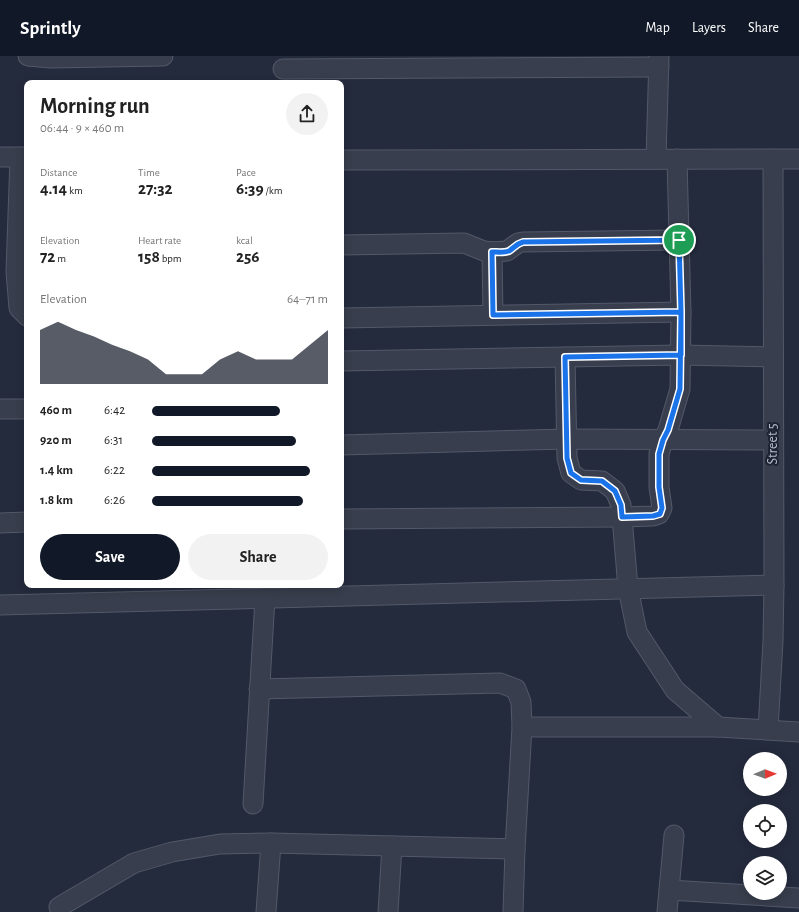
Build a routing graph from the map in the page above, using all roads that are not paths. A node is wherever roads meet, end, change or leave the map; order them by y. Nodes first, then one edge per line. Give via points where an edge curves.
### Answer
1 (28, 56) edge
2 (163, 56) edge
3 (659, 62) edge
4 (283, 69) edge
5 (0, 157) edge
6 (23, 157) edge
7 (656, 159) junction
8 (677, 159) junction
9 (773, 159) junction
10 (799, 159) edge
11 (344, 160) edge
12 (679, 240) junction
13 (22, 243) edge
14 (344, 245) edge
15 (492, 252) junction
16 (8, 272) edge
17 (681, 312) junction
18 (24, 313) edge
19 (493, 315) junction
20 (344, 318) edge
21 (681, 355) junction
22 (773, 356) junction
23 (565, 357) junction
24 (344, 361) edge
25 (0, 409) edge
26 (24, 409) edge
27 (567, 440) junction
28 (663, 440) junction
29 (773, 440) junction
30 (344, 445) edge
31 (622, 517) junction
32 (344, 519) edge
33 (0, 522) edge
34 (24, 522) edge
35 (774, 585) junction
36 (628, 588) junction
37 (165, 593) edge
38 (264, 598) junction
39 (0, 605) edge
40 (259, 689) junction
41 (522, 727) junction
42 (718, 727) junction
43 (768, 730) junction
44 (799, 732) edge
45 (253, 804) dead end
46 (674, 836) dead end
47 (271, 843) junction
48 (392, 846) junction
49 (515, 849) junction
50 (669, 890) junction
51 (799, 898) edge
52 (59, 907) dead end
53 (266, 912) edge
54 (388, 912) edge
55 (513, 912) edge
56 (667, 912) edge

1 - 2 street
3 - 4 street
3 - 7 street
5 - 6 street
6 - 13 street
7 - 8 street
7 - 11 street
8 - 9 street
8 - 12 street
9 - 10 street
9 - 22 street, Street 5
12 - 15 street via 523,242 507,251
12 - 17 street
13 - 16 street
14 - 15 street via 464,243
15 - 19 street
16 - 18 street via 19,308
17 - 19 street
17 - 21 street
19 - 20 street
21 - 22 street
21 - 23 street
21 - 28 street via 680,389
22 - 29 street, Street 5
23 - 24 street
23 - 27 street
25 - 26 street
27 - 28 street
27 - 30 street
27 - 31 street via 567,458 571,473 581,480 602,481 615,491 621,505
28 - 29 street
28 - 31 street via 659,454 662,508 660,514
29 - 35 street, Street 5
31 - 32 street
31 - 36 street
33 - 34 street
35 - 36 street
35 - 43 street, Street 5
36 - 38 street
36 - 42 street via 636,632 675,690
37 - 38 street
37 - 39 street
38 - 40 street
40 - 41 street via 500,683 516,689 522,702
40 - 45 street
41 - 42 street
41 - 49 street
42 - 43 street
43 - 44 street
46 - 50 street
47 - 48 street
47 - 52 street via 220,844 172,852 134,863
47 - 53 street
48 - 49 street
48 - 54 street
49 - 55 street
50 - 51 street
50 - 56 street

